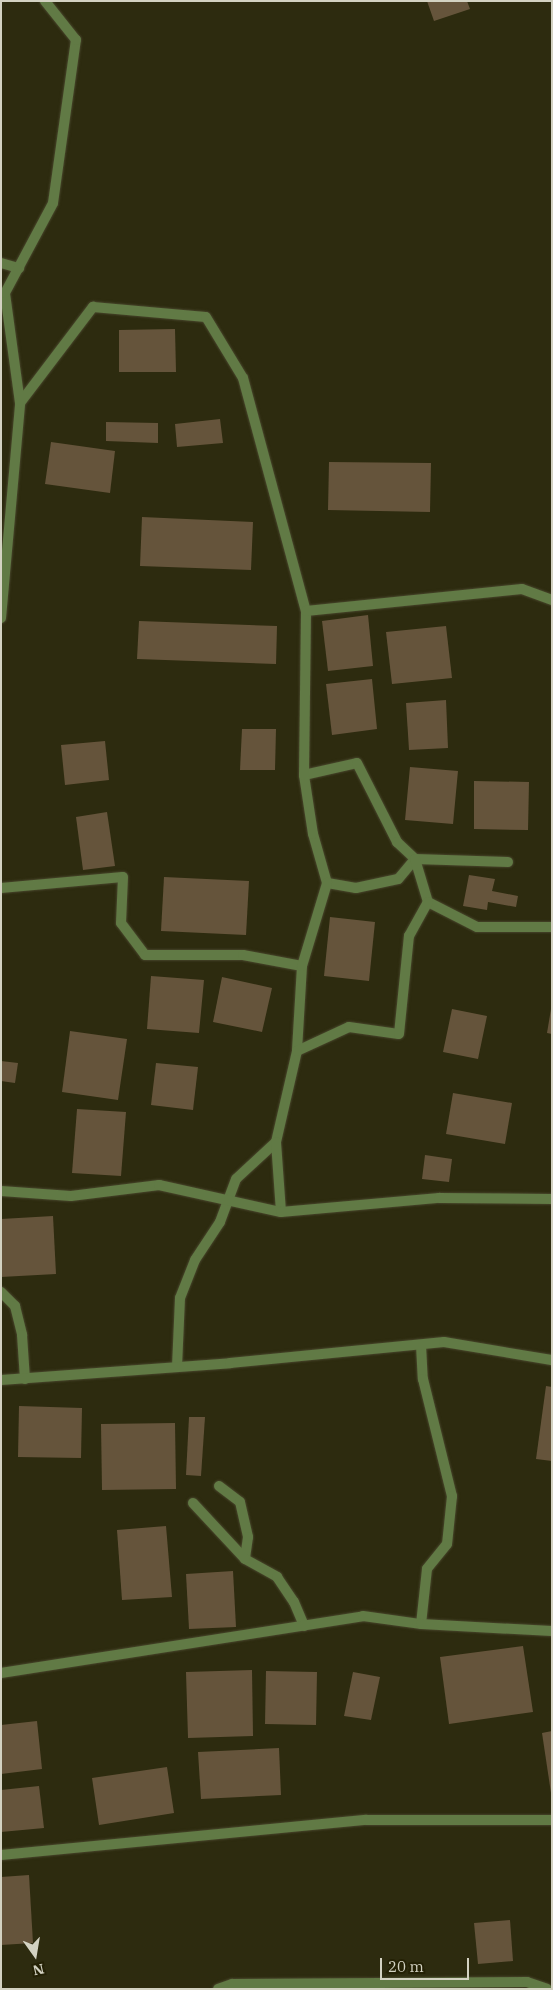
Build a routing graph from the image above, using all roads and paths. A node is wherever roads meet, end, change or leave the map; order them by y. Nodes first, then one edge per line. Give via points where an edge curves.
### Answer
1 (45, 1) edge
2 (1, 263) edge
3 (19, 268) junction
4 (20, 403) junction
5 (552, 600) edge
6 (306, 611) junction
7 (1, 618) edge
8 (304, 775) junction
9 (415, 859) junction
10 (508, 862) dead end
11 (327, 883) junction
12 (1, 888) edge
13 (428, 902) junction
14 (552, 927) edge
15 (302, 966) junction
16 (298, 1051) junction
17 (276, 1142) junction
18 (1, 1191) edge
19 (552, 1199) edge
20 (230, 1202) junction
21 (280, 1212) junction
22 (1, 1292) edge
23 (421, 1344) junction
24 (552, 1360) edge
25 (177, 1367) junction
26 (25, 1379) junction
27 (1, 1380) edge
28 (219, 1486) dead end
29 (193, 1503) dead end
30 (246, 1559) junction
31 (421, 1624) junction
32 (304, 1626) junction
33 (552, 1630) edge
34 (1, 1673) edge
35 (552, 1820) edge
36 (1, 1855) edge
37 (218, 1989) edge
38 (547, 1989) edge

1 - 3 street via 76,40 53,203
2 - 3 street
3 - 4 street via 5,293
4 - 6 street via 93,307 206,317 243,378
4 - 7 street
5 - 6 street via 522,589
6 - 8 street
8 - 9 street via 357,763 397,842
8 - 11 street via 312,834
9 - 10 street
9 - 11 street via 398,879 356,888
9 - 13 street
11 - 15 street
12 - 15 street via 124,877 121,924 145,955 243,955
13 - 14 street via 477,927
13 - 16 street via 409,936 399,1034 349,1027
15 - 16 street
16 - 17 street
17 - 20 street via 236,1179
17 - 21 street
18 - 20 street via 70,1196 159,1185
19 - 21 street via 439,1198
20 - 21 street
20 - 25 street via 195,1260 180,1298
22 - 26 street via 15,1306 22,1335
23 - 24 street via 444,1342
23 - 25 street
23 - 31 street via 423,1379 452,1496 447,1544 426,1569
25 - 26 street
26 - 27 street
28 - 30 street via 240,1502 248,1537
29 - 30 street
30 - 32 street via 277,1577 294,1602
31 - 32 street via 363,1616
31 - 33 street
32 - 34 street
35 - 36 street via 366,1820
37 - 38 street via 232,1984 527,1982

